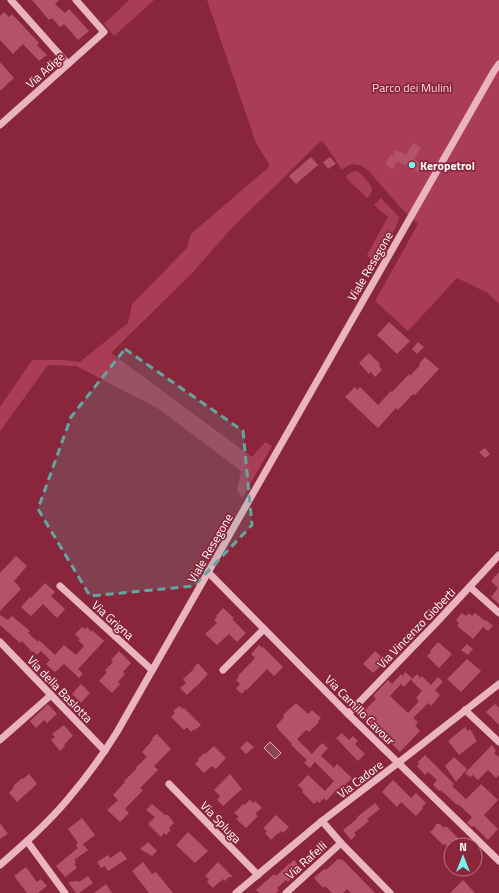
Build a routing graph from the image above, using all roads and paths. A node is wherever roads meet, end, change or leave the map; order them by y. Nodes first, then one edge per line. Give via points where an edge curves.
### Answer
1 (11, 0) edge
2 (76, 0) edge
3 (68, 64) junction
4 (499, 64) edge
5 (0, 125) edge
6 (499, 556) edge
7 (208, 572) junction
8 (60, 586) dead end
9 (470, 588) junction
10 (499, 613) edge
11 (264, 629) junction
12 (0, 642) edge
13 (152, 670) junction
14 (223, 670) dead end
15 (499, 684) edge
16 (51, 695) junction
17 (465, 710) junction
18 (348, 714) junction
19 (0, 740) edge
20 (499, 742) edge
21 (105, 750) junction
22 (398, 764) junction
23 (169, 784) dead end
24 (322, 821) junction
25 (27, 841) junction
26 (341, 843) junction
27 (499, 861) edge
28 (0, 865) edge
29 (258, 876) junction
30 (245, 890) edge
31 (65, 893) edge
32 (236, 893) edge
33 (286, 893) edge
34 (390, 893) edge

1 - 3 street
2 - 3 street, Via Adige via 104,32
3 - 5 street, Via Adige
4 - 7 street, Viale Resegone
6 - 9 street, Via Vincenzo Gioberti
7 - 11 street, Via Camillo Cavour
7 - 13 street, Viale Resegone
8 - 13 street, Via Grigna
9 - 10 street
9 - 18 street, Via Vincenzo Gioberti
11 - 14 street
11 - 18 street, Via Camillo Cavour
12 - 16 street, Via della Baslotta
13 - 21 street, Viale Resegone
15 - 17 street, Via Cadore
16 - 19 street
16 - 21 street, Via della Baslotta
17 - 20 street
17 - 22 street, Via Cadore
18 - 22 street, Via Camillo Cavour
21 - 25 street, Viale Resegone via 68,800
22 - 24 street, Via Cadore
22 - 27 street, Via Camillo Cavour
23 - 29 street, Via Spluga
24 - 26 street
24 - 29 street, Via Cadore
25 - 28 street, Viale Resegone
25 - 31 street
26 - 33 street, Via Rafelli
26 - 34 street
29 - 30 street, Via Cadore
30 - 32 street, Via Cadore

